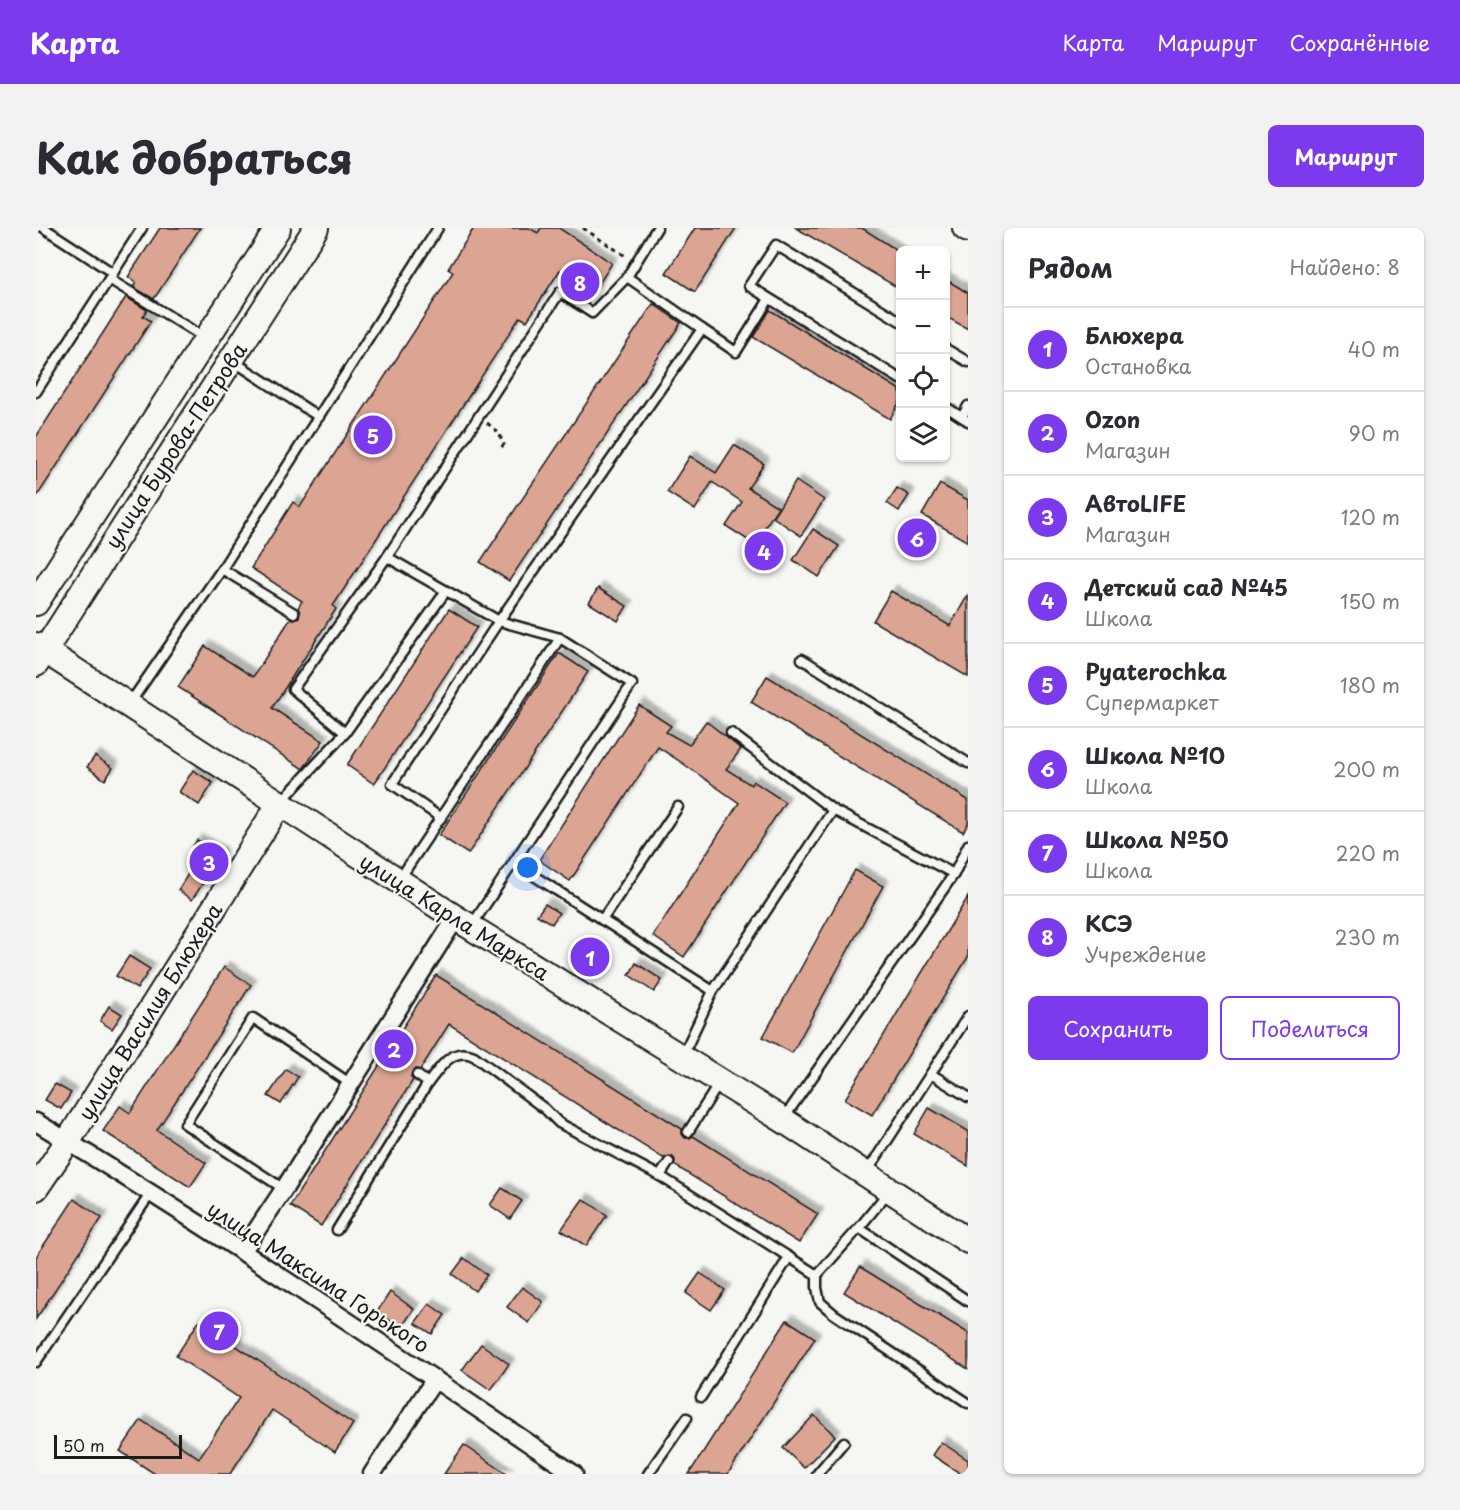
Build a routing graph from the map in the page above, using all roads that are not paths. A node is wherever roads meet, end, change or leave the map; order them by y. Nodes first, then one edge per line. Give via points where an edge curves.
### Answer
1 (44, 228) edge
2 (142, 228) edge
3 (278, 228) edge
4 (316, 228) edge
5 (438, 228) edge
6 (657, 228) edge
7 (111, 276) junction
8 (627, 277) junction
9 (769, 299) junction
10 (896, 319) edge
11 (702, 329) junction
12 (205, 338) junction
13 (950, 352) edge
14 (230, 360) junction
15 (968, 362) edge
16 (896, 378) edge
17 (36, 392) edge
18 (968, 406) edge
19 (947, 408) edge
20 (319, 417) junction
21 (965, 419) edge
22 (387, 557) junction
23 (222, 569) junction
24 (446, 591) junction
25 (36, 603) edge
26 (294, 613) dead end
27 (499, 621) junction
28 (322, 631) dead end
29 (330, 636) junction
30 (560, 638) junction
31 (39, 653) edge
32 (802, 659) dead end
33 (129, 705) junction
34 (345, 733) junction
35 (731, 733) dead end
36 (968, 764) edge
37 (280, 803) junction
38 (678, 807) dead end
39 (833, 810) junction
40 (441, 818) junction
41 (968, 845) edge
42 (514, 863) junction
43 (954, 874) junction
44 (399, 881) junction
45 (602, 920) junction
46 (463, 922) junction
47 (713, 991) junction
48 (968, 1016) edge
49 (682, 1057) junction
50 (931, 1074) junction
51 (417, 1075) dead end
52 (720, 1081) junction
53 (428, 1083) junction
54 (351, 1084) junction
55 (968, 1097) edge
56 (783, 1120) junction
57 (36, 1122) edge
58 (688, 1132) dead end
59 (68, 1141) junction
60 (669, 1162) dead end
61 (866, 1175) junction
62 (660, 1176) junction
63 (36, 1188) edge
64 (284, 1190) junction
65 (890, 1191) junction
66 (151, 1193) junction
67 (859, 1228) junction
68 (337, 1230) dead end
69 (968, 1241) edge
70 (242, 1252) junction
71 (789, 1257) junction
72 (817, 1275) junction
73 (968, 1301) edge
74 (36, 1362) edge
75 (435, 1379) junction
76 (701, 1397) dead end
77 (968, 1403) edge
78 (687, 1418) dead end
79 (844, 1442) dead end
80 (372, 1474) edge
81 (574, 1474) edge
82 (648, 1474) edge
83 (817, 1474) edge

1 - 7 lane
2 - 7 lane
3 - 12 main road, улица Бурова-Петрова
4 - 14 main road, улица Бурова-Петрова
5 - 20 lane
6 - 8 lane
7 - 12 lane
7 - 17 lane
8 - 11 lane
8 - 22 lane via 592,313 560,292
9 - 10 lane via 749,286 776,245
9 - 11 lane via 736,352
9 - 16 lane
11 - 27 lane
12 - 25 main road, улица Бурова-Петрова
13 - 15 lane
14 - 20 lane
14 - 31 main road, улица Бурова-Петрова
18 - 21 lane
19 - 21 lane
20 - 23 lane
22 - 24 lane
22 - 29 lane
23 - 26 lane
23 - 33 lane
24 - 27 lane
24 - 34 lane
27 - 30 lane
27 - 40 lane via 392,784
28 - 29 lane
29 - 34 lane via 293,689
30 - 40 lane
30 - 42 lane via 632,684
31 - 33 main road, улица Карла Маркса
32 - 36 lane
33 - 37 main road, улица Карла Маркса
34 - 37 lane
35 - 39 lane
37 - 44 main road, улица Карла Маркса
37 - 59 main road, улица Василия Блюхера
38 - 45 lane
39 - 43 lane
39 - 47 lane
40 - 44 lane
41 - 43 lane
42 - 45 lane
42 - 46 lane
43 - 56 lane
44 - 46 main road, улица Карла Маркса
45 - 47 lane
46 - 49 main road, улица Карла Маркса
46 - 54 street via 380,1052
47 - 49 lane
48 - 50 lane
49 - 52 main road, улица Карла Маркса
50 - 55 lane
50 - 61 lane
51 - 53 lane
52 - 56 main road, улица Карла Маркса
52 - 58 lane
53 - 62 lane via 443,1063 460,1053 474,1056 559,1123
53 - 68 lane
54 - 64 street
54 - 64 lane via 253,1018 185,1124
56 - 61 main road, улица Карла Маркса
57 - 59 street, улица Максима Горького
59 - 63 main road, улица Василия Блюхера
59 - 66 street, улица Максима Горького
60 - 62 lane
61 - 65 main road, улица Карла Маркса
62 - 71 lane
64 - 70 street
65 - 67 lane
65 - 69 main road, улица Карла Маркса
66 - 70 street, улица Максима Горького
66 - 74 lane
67 - 72 lane
67 - 73 lane
70 - 75 street, улица Максима Горького
71 - 72 lane
71 - 76 lane
72 - 77 lane via 820,1302 834,1314
75 - 80 street
75 - 81 street, улица Максима Горького
78 - 82 lane
79 - 83 lane

